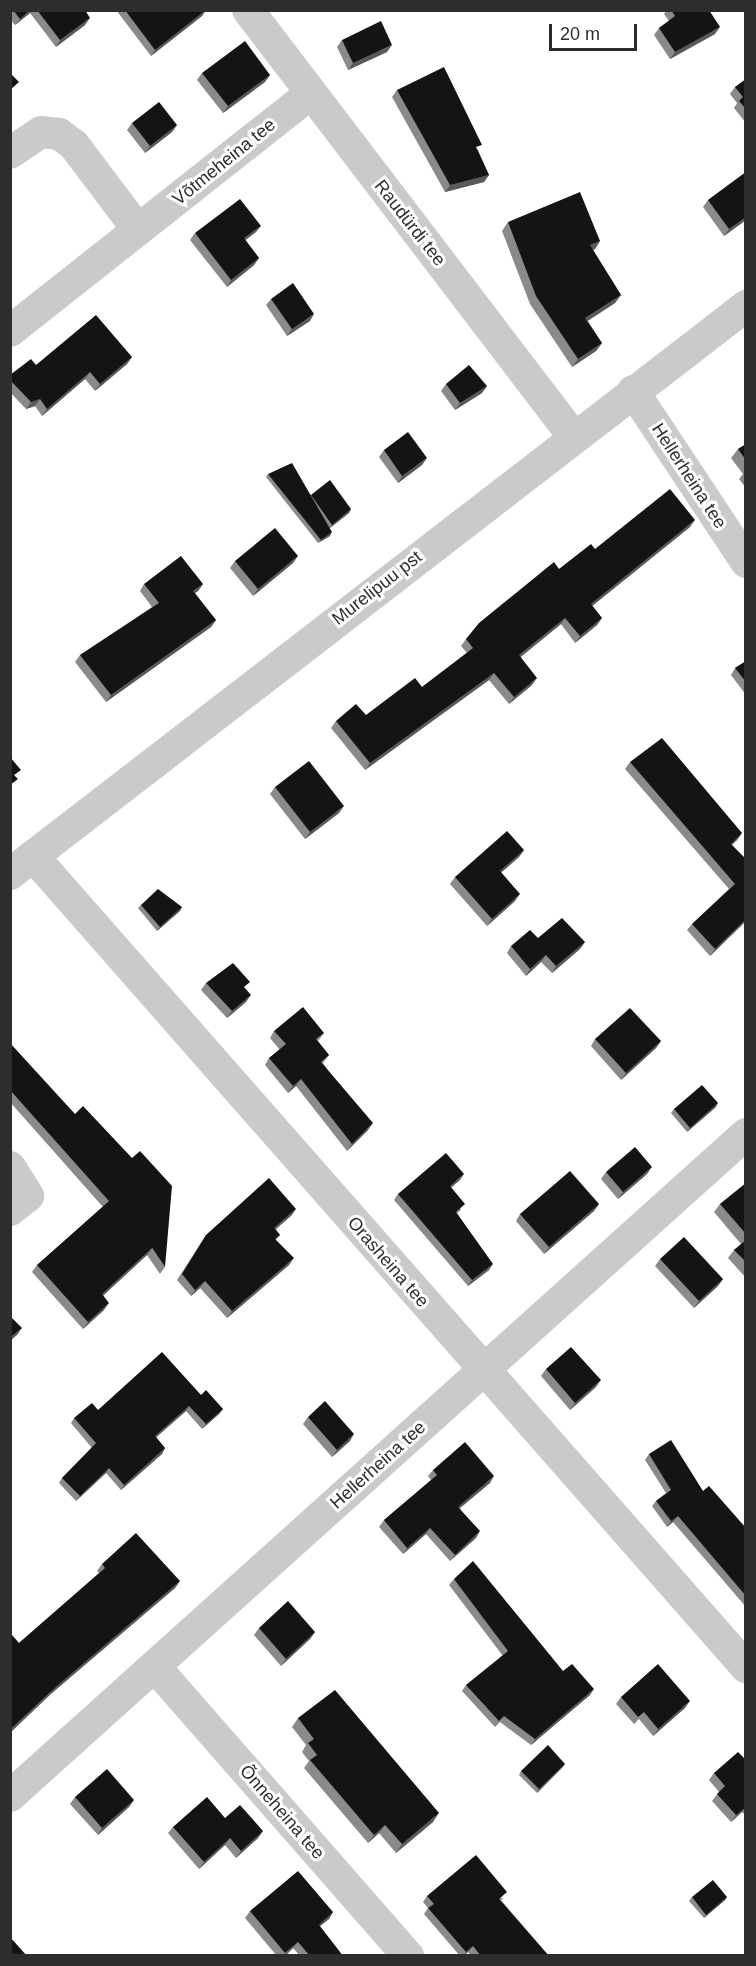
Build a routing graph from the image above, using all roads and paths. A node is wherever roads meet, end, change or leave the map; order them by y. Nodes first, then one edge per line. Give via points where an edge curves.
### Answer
1 (248, 10) edge
2 (310, 94) junction
3 (10, 153) edge
4 (138, 230) junction
5 (746, 306) edge
6 (10, 331) edge
7 (633, 391) junction
8 (573, 436) junction
9 (746, 562) edge
10 (22, 865) edge
11 (746, 1134) edge
12 (10, 1167) edge
13 (10, 1210) edge
14 (483, 1370) junction
15 (745, 1666) edge
16 (156, 1668) junction
17 (10, 1796) edge
18 (408, 1956) edge

1 - 2 street, Raudürdi tee
2 - 4 street, Võtmeheina tee
2 - 8 street, Raudürdi tee
3 - 4 street via 41,132 59,134 74,145
4 - 6 street, Võtmeheina tee
5 - 7 street, Murelipuu pst
7 - 8 street, Murelipuu pst
7 - 9 street, Hellerheina tee
8 - 10 street, Murelipuu pst
10 - 14 street, Orasheina tee
11 - 14 street, Hellerheina tee
12 - 13 street via 28,1196
14 - 15 street, Orasheina tee
14 - 16 street, Hellerheina tee
16 - 17 street, Hellerheina tee
16 - 18 street, Õnneheina tee

